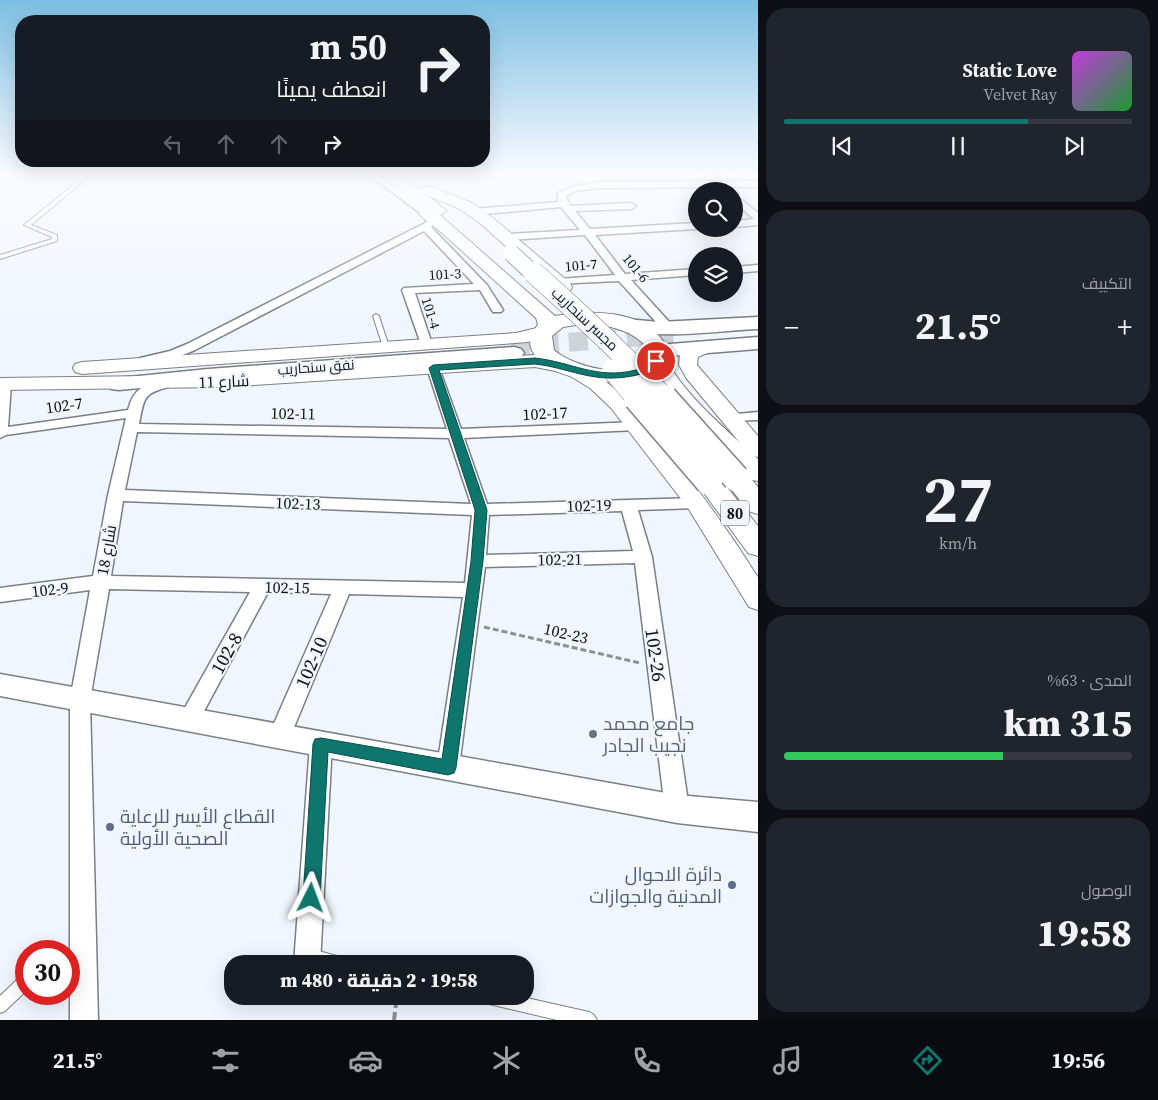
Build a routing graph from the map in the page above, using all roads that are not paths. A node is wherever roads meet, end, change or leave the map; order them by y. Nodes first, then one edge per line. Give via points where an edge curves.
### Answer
1 (426, 220) edge
2 (32, 221) edge
3 (425, 221) edge
4 (428, 221) edge
5 (454, 221) edge
6 (472, 221) edge
7 (481, 221) edge
8 (578, 221) edge
9 (758, 222) edge
10 (743, 223) edge
11 (688, 227) edge
12 (589, 234) junction
13 (504, 248) junction
14 (0, 257) edge
15 (758, 268) edge
16 (743, 269) edge
17 (688, 273) edge
18 (622, 277) junction
19 (558, 282) junction
20 (483, 287) junction
21 (408, 290) joint
22 (497, 310) dead end
23 (376, 316) dead end
24 (617, 322) junction
25 (758, 322) edge
26 (758, 328) edge
27 (545, 330) junction
28 (676, 332) junction
29 (758, 336) edge
30 (758, 343) edge
31 (426, 344) junction
32 (386, 347) junction
33 (704, 347) junction
34 (508, 351) junction
35 (657, 358) junction
36 (92, 368) junction
37 (433, 368) junction
38 (569, 369) junction
39 (117, 378) junction
40 (1, 380) edge
41 (172, 382) junction
42 (133, 414) junction
43 (758, 416) edge
44 (731, 418) junction
45 (637, 426) junction
46 (0, 433) edge
47 (455, 434) junction
48 (758, 450) edge
49 (747, 475) edge
50 (703, 492) junction
51 (116, 495) junction
52 (628, 504) junction
53 (758, 505) edge
54 (481, 510) junction
55 (758, 546) edge
56 (643, 557) junction
57 (477, 561) junction
58 (100, 582) junction
59 (262, 586) junction
60 (342, 588) junction
61 (473, 590) junction
62 (0, 595) edge
63 (758, 600) edge
64 (0, 685) edge
65 (80, 700) junction
66 (189, 720) junction
67 (279, 737) junction
68 (321, 744) junction
69 (448, 768) junction
70 (677, 809) junction
71 (758, 817) edge
72 (76, 940) edge
73 (308, 955) edge
74 (80, 990) edge
75 (15, 992) edge
76 (524, 1005) edge
77 (0, 1006) edge
78 (84, 1020) edge
79 (589, 1020) edge

1 - 20 street
2 - 14 lane via 27,225 56,236 54,240
3 - 36 street, شارع 11 via 174,354 142,362
4 - 27 highway via 447,228 545,316 548,324
5 - 13 highway, 80
6 - 13 highway, 80
7 - 13 highway
8 - 12 street, 101-6
9 - 10 street
11 - 12 street
12 - 13 street
12 - 18 street, 101-6
13 - 19 highway
13 - 49 highway, مجسر سنحاريب / 80, bridge via 595,327
13 - 50 highway, مجسر سنحاريب / 80, bridge via 616,373
15 - 16 street
17 - 18 street, 101-7
18 - 19 street, 101-7
18 - 28 street, 101-6
19 - 24 highway via 590,311
20 - 21 street, 101-3
20 - 22 street
21 - 31 street, 101-4
23 - 32 lane
24 - 27 highway via 574,318 557,322
24 - 28 main road
24 - 35 highway via 652,340 657,348
25 - 28 main road
26 - 28 main road
27 - 34 main road, شارع 11
27 - 38 highway via 540,338 542,349 551,359
28 - 29 main road
28 - 33 main road via 668,331 667,337 674,343
30 - 33 main road
31 - 32 main road, شارع 11
31 - 34 main road, شارع 11
32 - 39 main road, شارع 11
33 - 35 main road via 665,351
33 - 44 main road via 689,354 688,365
34 - 37 main road, شارع 11
34 - 38 main road, شارع 11
34 - 39 main road, نفق سنحاريب via 208,375
35 - 38 highway via 646,370 620,376 598,376
35 - 49 highway via 660,371
36 - 39 main road, شارع 11
36 - 40 main road, شارع 11
37 - 41 main road, شارع 11
37 - 47 street
38 - 45 main road, شارع 11 via 597,383
39 - 40 main road, شارع 11
39 - 41 main road, شارع 11
39 - 42 street via 133,392
40 - 46 street
41 - 42 street via 146,390
42 - 46 street, 102-7
42 - 47 street, 102-11
42 - 51 street, شارع 18
43 - 44 street
44 - 48 main road
45 - 47 street, 102-17
45 - 50 main road, شارع 11
47 - 54 street
49 - 53 highway, 80
50 - 52 street, 102-19
50 - 55 highway, 80
50 - 63 main road, شارع 11 via 731,554
51 - 54 street, 102-13
51 - 58 street, شارع 18
52 - 54 street, 102-19
52 - 56 street, 102-26
54 - 57 street
56 - 57 street, 102-21
56 - 70 street, 102-26
57 - 61 street
58 - 59 street, 102-15
58 - 62 street, 102-9
58 - 65 street, شارع 18
59 - 60 street, 102-15
59 - 66 street, 102-8
60 - 61 street, 102-15
60 - 67 street, 102-10
61 - 69 street
64 - 65 street
65 - 66 street
65 - 72 street, شارع 18
66 - 67 street
67 - 68 street
68 - 69 street
68 - 73 street
69 - 70 street
70 - 71 street
74 - 78 street, شارع 18
75 - 77 lane
76 - 79 lane

